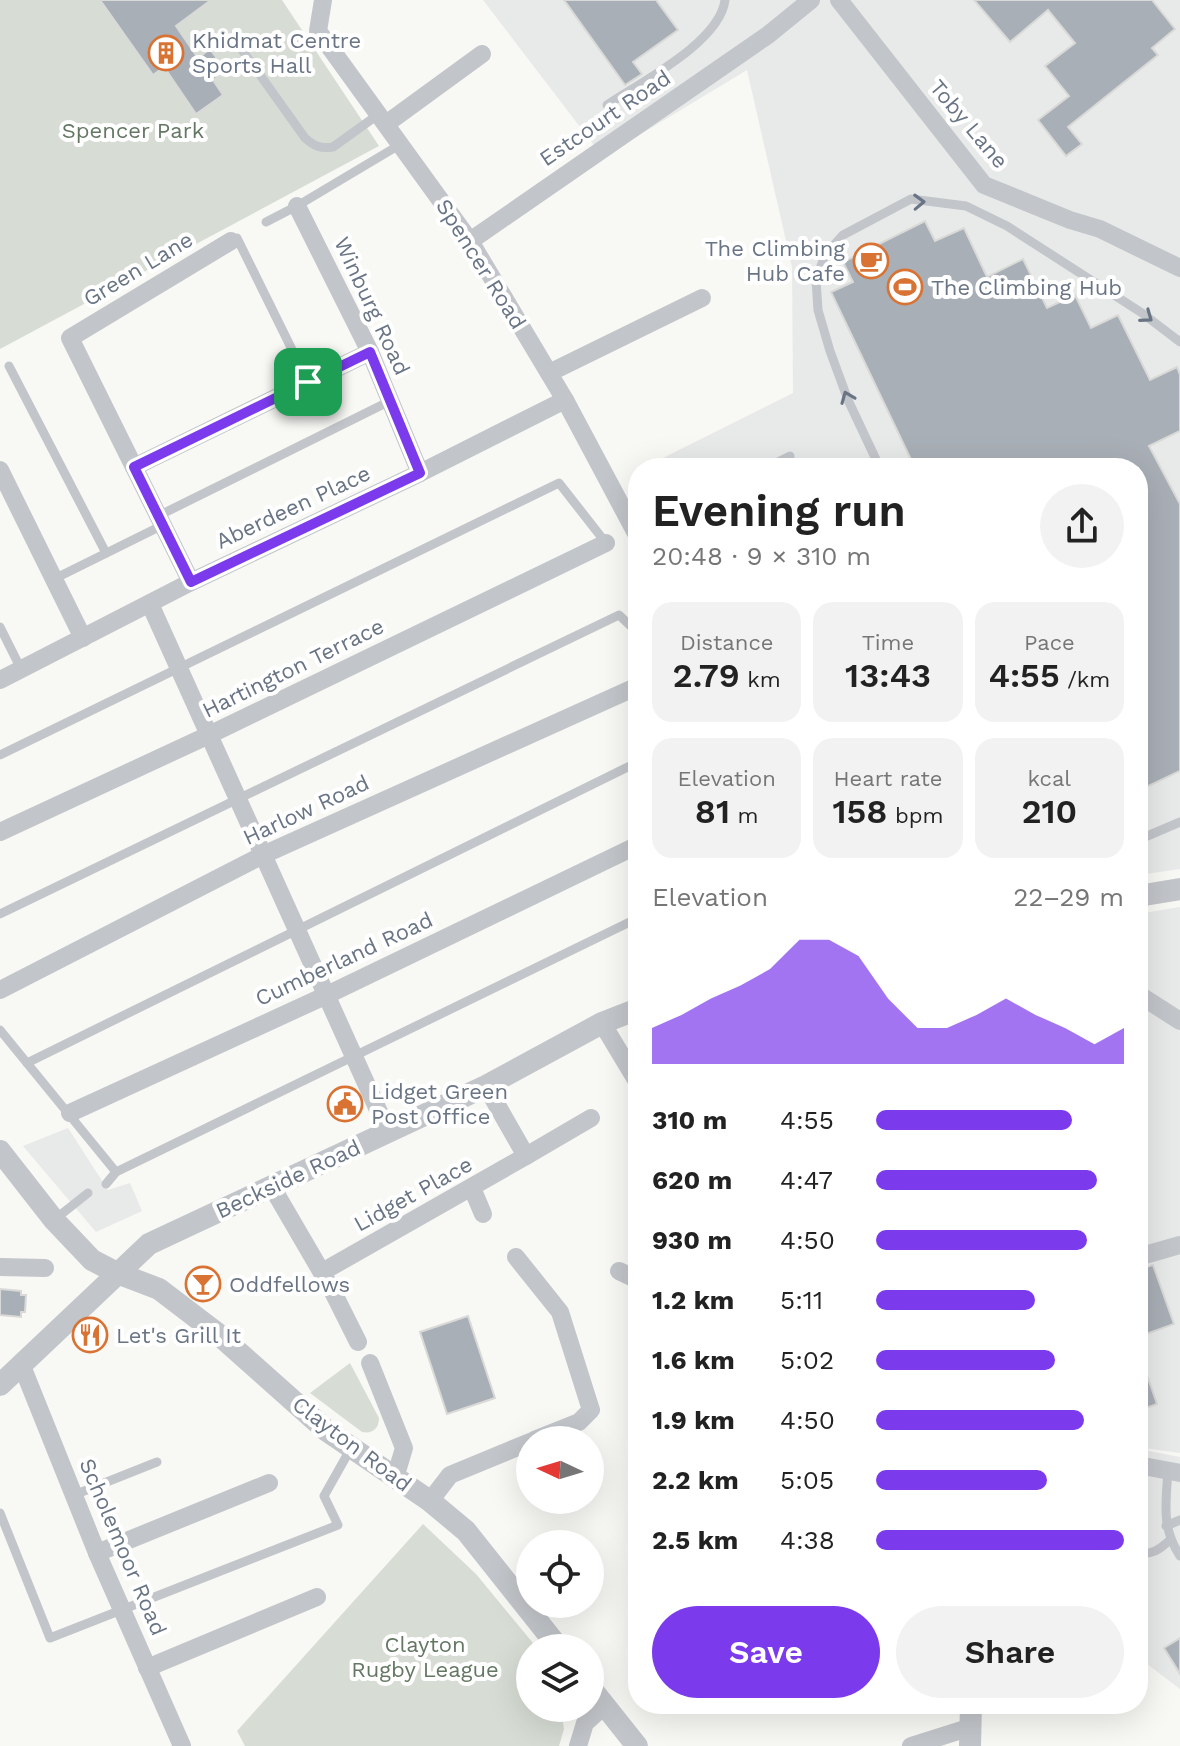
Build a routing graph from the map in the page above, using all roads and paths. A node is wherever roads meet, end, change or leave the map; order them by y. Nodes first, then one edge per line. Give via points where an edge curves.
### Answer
1 (323, 0) edge
2 (725, 0) edge
3 (811, 0) edge
4 (839, 0) edge
5 (235, 40) dead end
6 (482, 54) dead end
7 (607, 105) dead end
8 (383, 119) junction
9 (401, 144) junction
10 (297, 206) junction
11 (266, 222) dead end
12 (231, 241) joint
13 (470, 241) junction
14 (1180, 268) edge
15 (702, 298) dead end
16 (1180, 342) edge
17 (370, 352) junction
18 (9, 366) dead end
19 (549, 373) junction
20 (308, 382) junction
21 (565, 400) junction
22 (390, 401) junction
23 (790, 456) dead end
24 (786, 458) edge
25 (875, 458) edge
26 (134, 467) junction
27 (0, 470) edge
28 (420, 473) junction
29 (628, 517) edge
30 (160, 521) junction
31 (606, 543) joint
32 (106, 553) junction
33 (54, 579) junction
34 (191, 582) junction
35 (150, 604) junction
36 (628, 624) edge
37 (0, 627) edge
38 (83, 638) junction
39 (179, 667) junction
40 (21, 669) junction
41 (0, 680) edge
42 (628, 691) edge
43 (209, 735) junction
44 (0, 755) edge
45 (628, 767) edge
46 (238, 800) junction
47 (1180, 822) edge
48 (0, 832) edge
49 (1148, 836) edge
50 (628, 850) edge
51 (263, 855) junction
52 (1180, 889) edge
53 (1148, 894) edge
54 (0, 914) edge
55 (628, 923) edge
56 (298, 931) junction
57 (0, 990) edge
58 (327, 995) junction
59 (1148, 1000) edge
60 (628, 1013) edge
61 (1180, 1021) edge
62 (602, 1023) junction
63 (0, 1030) edge
64 (354, 1057) junction
65 (27, 1063) junction
66 (628, 1066) edge
67 (486, 1086) junction
68 (70, 1113) junction
69 (591, 1118) dead end
70 (388, 1132) junction
71 (0, 1151) edge
72 (526, 1156) junction
73 (116, 1172) junction
74 (106, 1184) dead end
75 (272, 1187) junction
76 (472, 1188) junction
77 (88, 1193) dead end
78 (483, 1214) dead end
79 (54, 1220) junction
80 (1180, 1245) edge
81 (1148, 1254) edge
82 (516, 1257) dead end
83 (0, 1267) edge
84 (45, 1268) dead end
85 (619, 1271) dead end
86 (322, 1272) junction
87 (117, 1273) junction
88 (628, 1275) edge
89 (358, 1342) dead end
90 (370, 1363) dead end
91 (22, 1366) junction
92 (0, 1385) edge
93 (569, 1426) edge
94 (351, 1448) junction
95 (516, 1448) edge
96 (157, 1462) dead end
97 (1148, 1467) edge
98 (1174, 1472) edge
99 (395, 1478) junction
100 (269, 1483) dead end
101 (74, 1495) junction
102 (430, 1501) junction
103 (0, 1513) edge
104 (1180, 1520) edge
105 (1166, 1526) junction
106 (1170, 1540) junction
107 (97, 1553) junction
108 (1148, 1554) edge
109 (1180, 1556) edge
110 (317, 1597) dead end
111 (122, 1609) junction
112 (548, 1634) edge
113 (147, 1668) junction
114 (605, 1705) joint
115 (971, 1714) edge
116 (970, 1736) edge
117 (182, 1746) edge
118 (578, 1746) edge
119 (637, 1746) edge
120 (911, 1746) edge

1 - 8 street, Spencer Road via 318,31
2 - 7 lane via 714,27 685,53
3 - 13 street, Estcourt Road
4 - 14 street, Toby Lane via 984,185 1100,229
5 - 8 lane via 312,145 333,147
6 - 8 street
8 - 9 street, Spencer Road
9 - 10 lane
9 - 13 street, Spencer Road
10 - 11 lane
10 - 17 street, Winburg Road
12 - 20 lane via 237,238
12 - 26 street, Green Lane via 70,338
13 - 19 street, Spencer Road
15 - 19 street
25 -> 16 lane via 830,351 816,280 825,255 843,235 911,199 966,206 1007,226
17 - 20 street
17 - 22 street, Winburg Road
18 - 32 lane
19 - 21 street, Spencer Road
20 - 26 street
21 - 28 street, Aberdeen Place
21 - 29 street, Spencer Road
22 - 28 street, Winburg Road
22 - 30 lane
23 - 24 lane
26 - 30 street
27 - 33 street
28 - 34 street, Aberdeen Place
30 - 32 lane
30 - 34 street
31 - 39 lane via 559,483
31 - 43 street, Hartington Terrace
32 - 33 lane
33 - 38 street
34 - 35 street, Aberdeen Place
35 - 38 street, Aberdeen Place
35 - 39 street
36 - 46 lane via 619,615
37 - 40 lane
38 - 40 street, Aberdeen Place
39 - 43 street
39 - 44 lane
40 - 41 street, Aberdeen Place
42 - 51 street, Harlow Road
43 - 46 street
43 - 48 street, Hartington Terrace
45 - 56 lane
46 - 51 street
46 - 54 lane
47 - 49 lane
50 - 58 street, Cumberland Road
51 - 56 street
51 - 57 street, Harlow Road
52 - 53 street
55 - 64 lane
56 - 58 street
56 - 65 lane
58 - 64 street
58 - 68 street, Cumberland Road
59 - 61 street
60 - 62 street, Beckside Road
62 - 66 street
62 - 67 street, Beckside Road
63 - 65 lane
64 - 70 street
64 - 73 lane
65 - 68 lane
67 - 70 street, Beckside Road
67 - 72 street
68 - 73 lane
69 - 72 street, Lidget Place
70 - 75 street, Beckside Road
71 - 79 street, Clayton Road
72 - 76 street, Lidget Place
73 - 74 lane
75 - 86 street
75 - 87 street, Beckside Road via 149,1244
76 - 78 street
76 - 86 street, Lidget Place
77 - 79 lane
79 - 87 street, Clayton Road via 92,1260
80 - 81 street
82 - 93 street via 560,1312 591,1410
83 - 84 street
85 - 88 street
86 - 89 street
87 - 91 street, Beckside Road
87 - 94 street, Clayton Road via 159,1289
90 - 99 street via 404,1448
91 - 92 street, Beckside Road
91 - 101 street, Scholemoor Road
94 - 99 street, Clayton Road
94 - 111 lane via 324,1496 338,1525
95 - 102 street via 450,1475
96 - 101 lane
97 - 98 street
98 - 105 lane
99 - 102 street, Clayton Road
100 - 107 street
101 - 107 street, Scholemoor Road
102 - 112 street, Clayton Road via 466,1531
103 - 111 lane via 50,1638
104 - 105 lane
105 - 106 lane
106 - 108 lane
106 - 109 lane
107 - 111 street, Scholemoor Road
110 - 113 street
111 - 113 street, Scholemoor Road
113 - 117 street, Scholemoor Road
114 - 118 street via 585,1723
114 - 119 street
115 - 116 street
116 - 120 street

